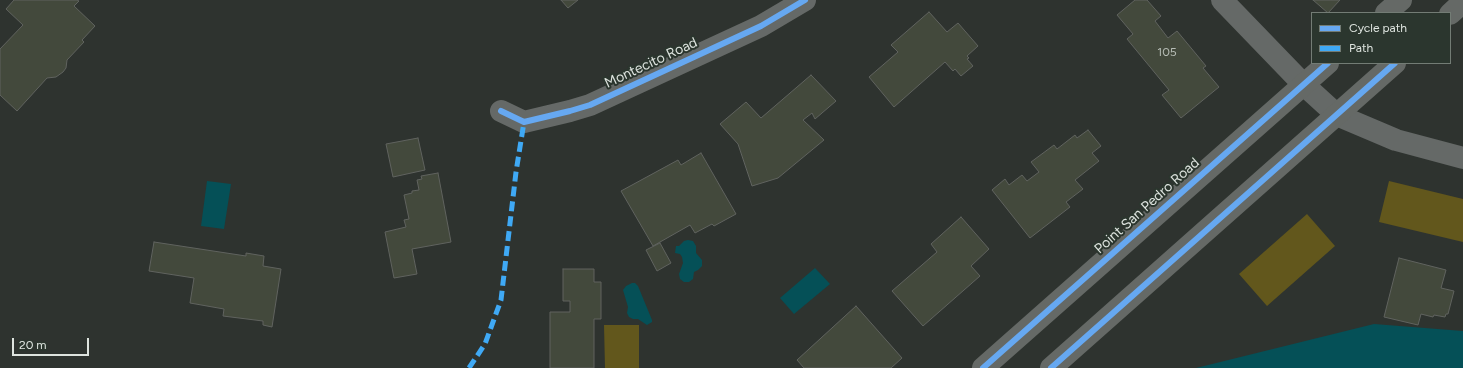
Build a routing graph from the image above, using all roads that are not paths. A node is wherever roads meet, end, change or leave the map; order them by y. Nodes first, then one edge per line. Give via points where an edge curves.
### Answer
1 (805, 0) edge
2 (1222, 0) edge
3 (1401, 0) edge
4 (1463, 2) edge
5 (1387, 12) edge
6 (1451, 13) edge
7 (1327, 64) edge
8 (1394, 64) edge
9 (1303, 84) junction
10 (501, 111) dead end
11 (1338, 115) junction
12 (1463, 158) edge
13 (983, 368) edge
14 (1051, 368) edge

1 - 10 street, Montecito Road via 761,26 590,104 524,122
2 - 9 street
3 - 5 main road
4 - 6 main road
7 - 9 main road, Point San Pedro Road
8 - 11 main road
9 - 11 street
9 - 13 main road, Point San Pedro Road
11 - 12 street via 1396,140
11 - 14 main road

